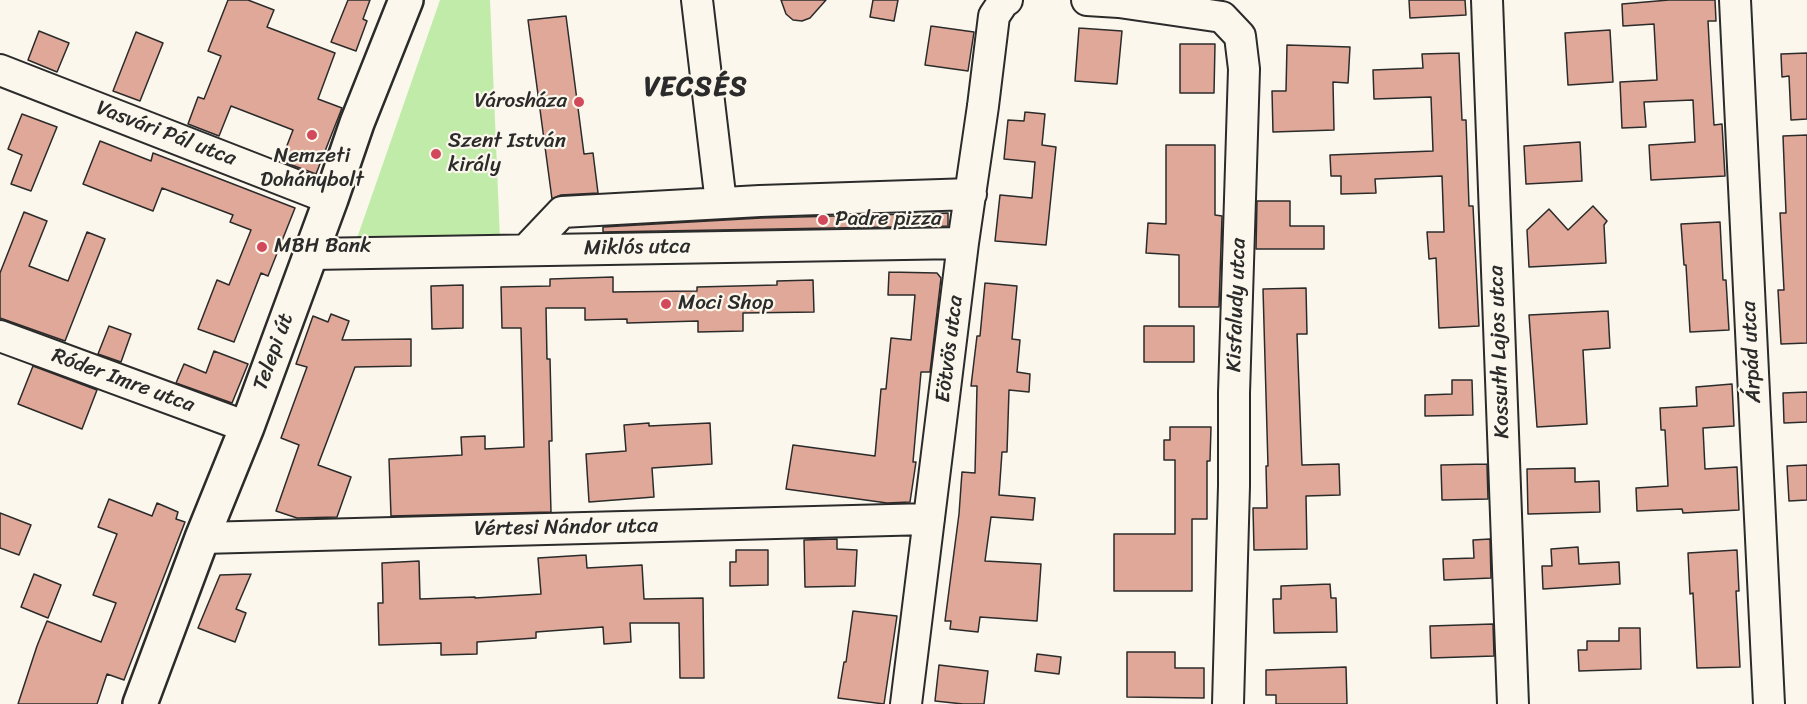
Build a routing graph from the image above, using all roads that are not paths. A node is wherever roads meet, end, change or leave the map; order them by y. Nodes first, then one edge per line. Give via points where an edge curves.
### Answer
1 (406, 0) edge
2 (696, 0) edge
3 (1007, 0) edge
4 (1087, 0) edge
5 (1487, 0) edge
6 (1736, 0) edge
7 (1119, 1) edge
8 (0, 70) edge
9 (970, 194) junction
10 (331, 199) junction
11 (721, 203) junction
12 (963, 243) junction
13 (526, 250) junction
14 (311, 254) junction
15 (0, 336) edge
16 (247, 427) junction
17 (929, 519) junction
18 (202, 538) junction
19 (140, 704) edge
20 (906, 704) edge
21 (1228, 704) edge
22 (1513, 704) edge
23 (1769, 704) edge

1 - 10 main road, Telepi út
2 - 11 street
3 - 9 street, Eötvös utca via 994,16
4 - 7 street
5 - 22 street, Kossuth Lajos utca
6 - 23 street, Árpád utca
7 - 21 street, Kisfaludy utca via 1222,17 1240,36 1244,69
8 - 10 street, Vasvári Pál utca
9 - 11 street
9 - 12 street, Eötvös utca
10 - 14 main road, Telepi út
11 - 13 street via 562,212
12 - 13 street, Miklós utca
12 - 17 street, Eötvös utca
13 - 14 street, Miklós utca
14 - 16 main road, Telepi út
15 - 16 street, Róder Imre utca
16 - 18 main road, Telepi út
17 - 18 street, Vértesi Nándor utca
17 - 20 street, Eötvös utca
18 - 19 main road, Telepi út

